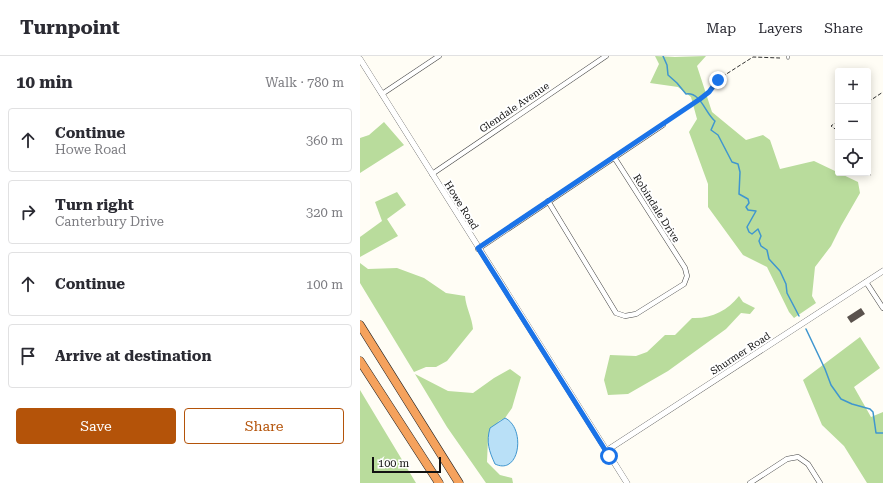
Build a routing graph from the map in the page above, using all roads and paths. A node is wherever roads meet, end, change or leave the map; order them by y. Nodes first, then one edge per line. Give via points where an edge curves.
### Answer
1 (439, 56) edge
2 (606, 56) edge
3 (780, 58) dead end
4 (360, 59) edge
5 (883, 92) edge
6 (382, 94) junction
7 (871, 100) edge
8 (663, 125) joint
9 (614, 157) junction
10 (432, 174) junction
11 (548, 201) junction
12 (478, 248) junction
13 (883, 270) edge
14 (866, 282) junction
15 (883, 308) edge
16 (360, 325) edge
17 (360, 361) edge
18 (606, 451) junction
19 (438, 483) edge
20 (459, 483) edge
21 (627, 483) edge
22 (750, 483) edge
23 (820, 483) edge

1 - 6 street
2 - 10 street, Glendale Avenue
3 - 8 path via 753,57 718,80 709,92
4 - 6 street, Howe Road
5 - 7 path
6 - 10 street, Howe Road
8 - 9 street
9 - 11 street
9 - 11 street, Robindale Drive via 685,268 687,276 684,284 636,314 625,316 616,313
10 - 12 street, Howe Road
11 - 12 street
12 - 18 street, Howe Road
13 - 14 street, Shurmer Road
14 - 15 street
14 - 18 street, Shurmer Road
16 - 20 highway
17 - 19 highway
18 - 21 street, Howe Road
22 - 23 street via 786,459 798,457 808,464

